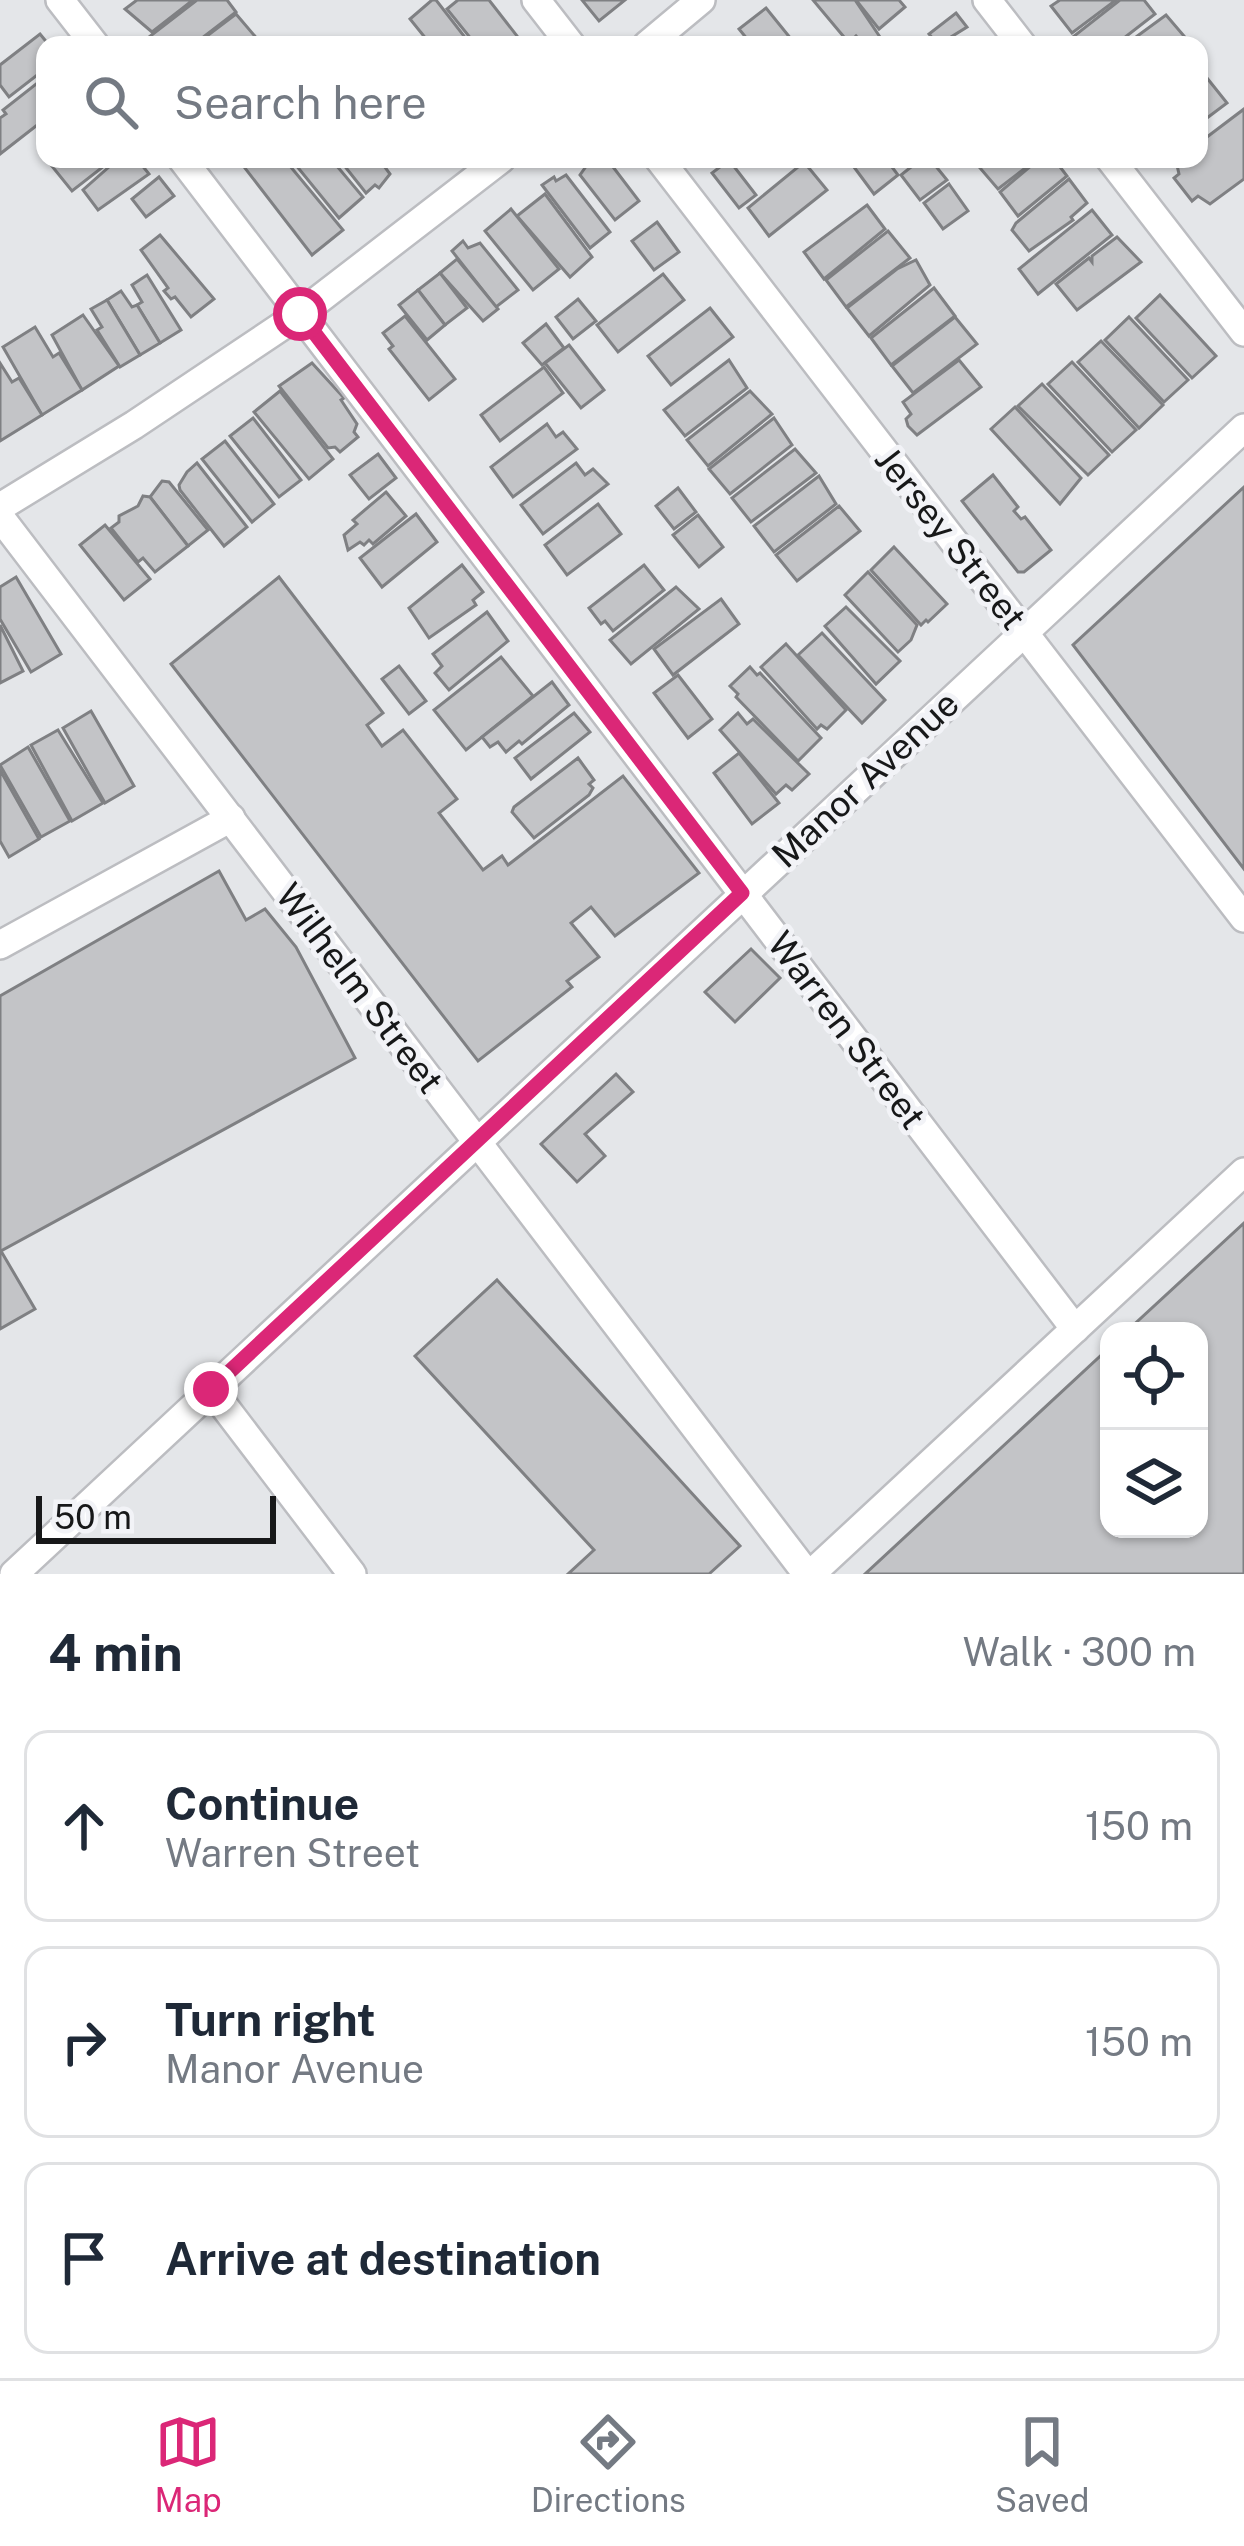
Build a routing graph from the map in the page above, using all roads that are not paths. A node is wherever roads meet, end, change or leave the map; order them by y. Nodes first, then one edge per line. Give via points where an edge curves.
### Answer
1 (60, 0) edge
2 (536, 0) edge
3 (701, 0) edge
4 (987, 0) edge
5 (87, 36) edge
6 (564, 36) edge
7 (657, 36) edge
8 (1015, 36) edge
9 (189, 168) edge
10 (489, 168) edge
11 (665, 168) edge
12 (1117, 168) edge
13 (300, 314) junction
14 (1244, 332) edge
15 (1244, 428) edge
16 (0, 507) edge
17 (0, 517) edge
18 (1024, 633) junction
19 (231, 818) junction
20 (742, 893) junction
21 (1244, 918) edge
22 (0, 945) edge
23 (476, 1140) junction
24 (1244, 1172) edge
25 (1075, 1329) junction
26 (211, 1389) junction
27 (14, 1574) edge
28 (352, 1574) edge
29 (809, 1574) edge

1 - 5 street
2 - 6 street
3 - 7 street
4 - 8 street
9 - 13 street, Warren Street
10 - 13 street
11 - 18 street, Jersey Street
12 - 14 street
13 - 16 street
13 - 20 street, Warren Street
15 - 18 street, Manor Avenue
17 - 19 street, Wilhelm Street
18 - 20 street, Manor Avenue
18 - 21 street, Jersey Street
19 - 22 street
19 - 23 street, Wilhelm Street
20 - 23 street, Manor Avenue
20 - 25 street, Warren Street
23 - 26 street, Manor Avenue
23 - 29 street, Wilhelm Street
24 - 25 street
25 - 29 street
26 - 27 street, Manor Avenue
26 - 28 street

